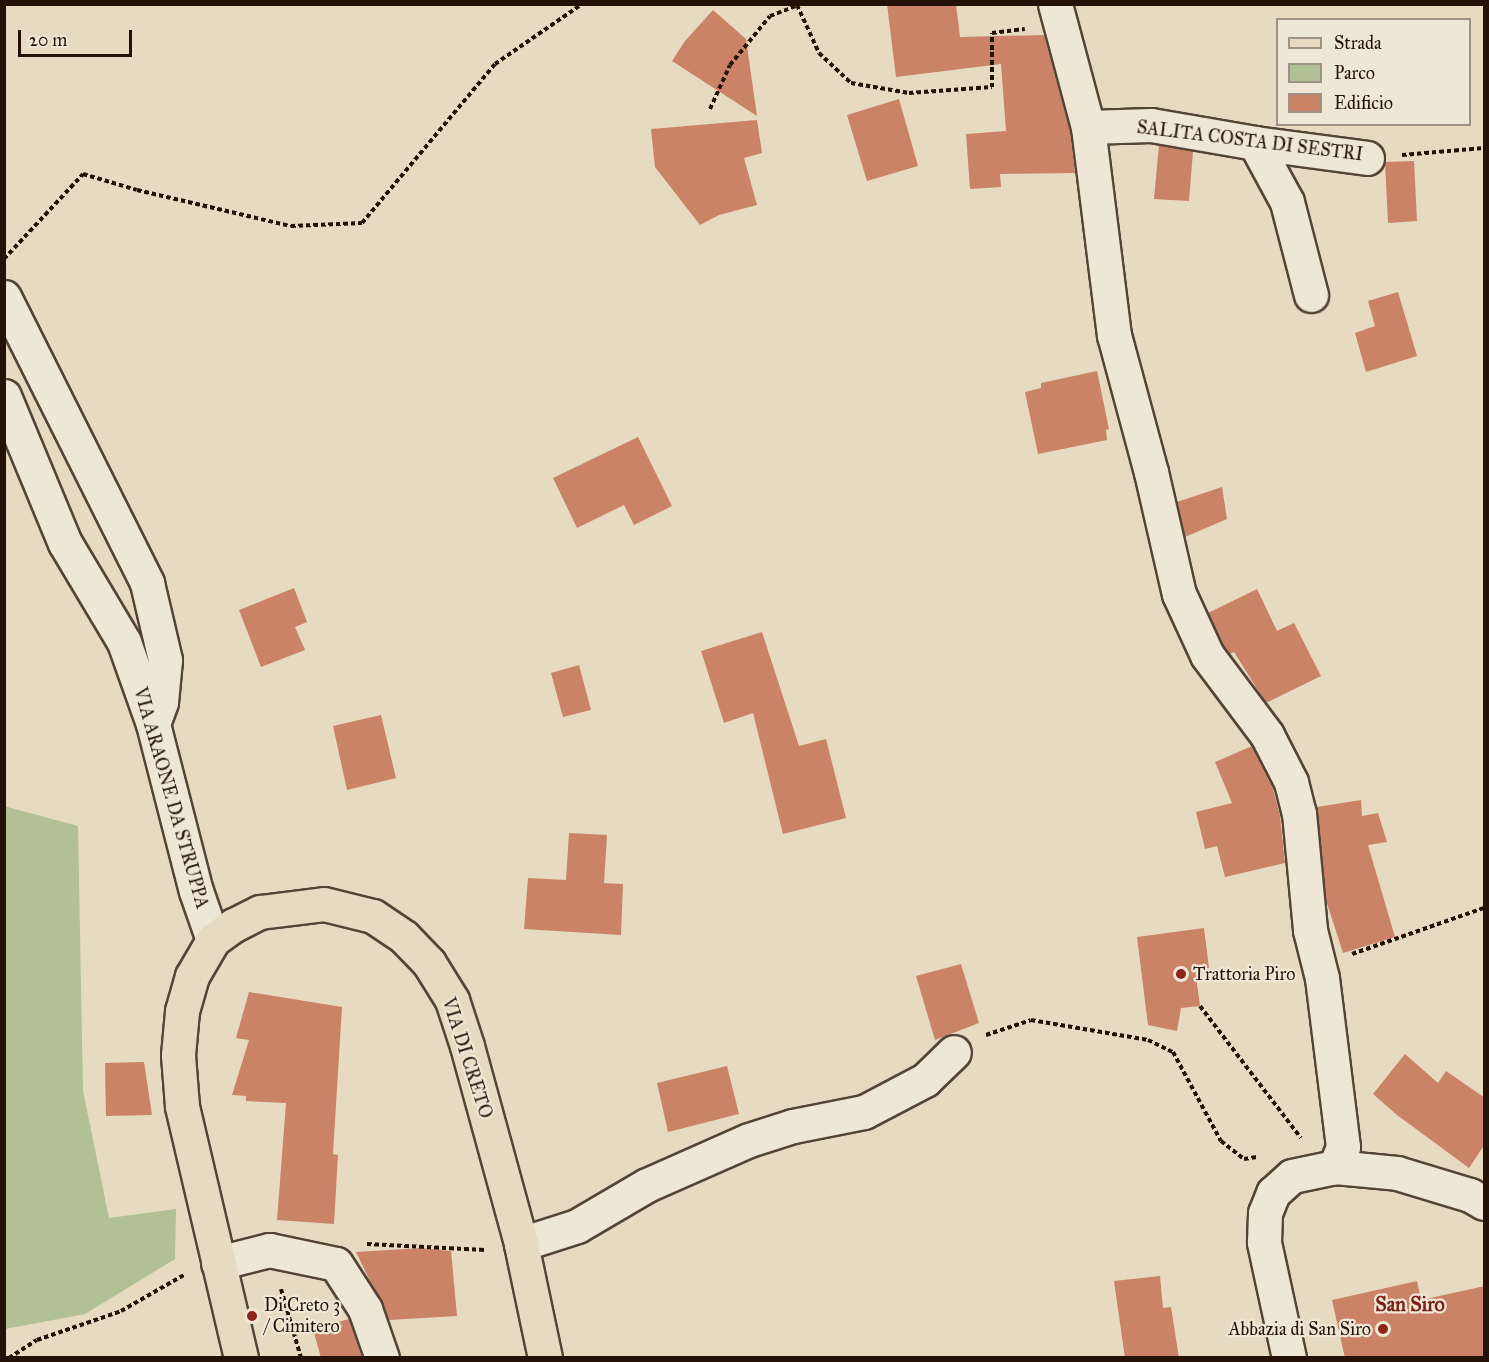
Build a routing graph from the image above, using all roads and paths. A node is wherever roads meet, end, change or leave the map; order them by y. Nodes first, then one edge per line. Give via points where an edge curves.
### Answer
1 (582, 4) edge
2 (798, 5) edge
3 (1057, 15) edge
4 (710, 109) dead end
5 (1088, 127) junction
6 (1255, 143) junction
7 (1485, 148) edge
8 (1367, 158) joint
9 (4, 259) edge
10 (1311, 295) dead end
11 (4, 297) edge
12 (4, 396) edge
13 (153, 724) junction
14 (1485, 908) edge
15 (213, 940) junction
16 (1347, 956) dead end
17 (1200, 1005) dead end
18 (954, 1052) joint
19 (1315, 1078) dead end
20 (1264, 1156) dead end
21 (1335, 1167) junction
22 (1485, 1203) edge
23 (521, 1244) junction
24 (269, 1250) junction
25 (218, 1263) junction
26 (1288, 1357) edge
27 (9, 1358) edge
28 (241, 1358) edge
29 (301, 1358) edge
30 (382, 1358) edge
31 (544, 1358) edge

1 - 9 path via 495,64 362,223 291,226 83,174
2 - 3 path via 819,53 851,83 909,93 992,87 992,33
2 - 4 path via 770,16 730,65
3 - 5 street
5 - 6 street, SALITA COSTA DI SESTRI via 1151,125
5 - 21 street via 1114,335 1179,594 1207,655 1266,735 1291,782 1299,813 1310,930 1322,978 1343,1147
6 - 8 street, SALITA COSTA DI SESTRI
6 - 10 street via 1287,202
7 - 8 path, SALITA COSTA DI SESTRI
11 - 13 street via 147,583 165,660 161,702
12 - 13 street, VIA ARAONE DA STRUPPA via 65,543 124,642
13 - 15 street, VIA ARAONE DA STRUPPA via 196,891
14 - 16 path
15 - 23 main road, VIA DI CRETO via 260,912 324,904 373,916 404,937 429,963 452,1000
15 - 25 main road, VIA DI CRETO via 192,976 182,1011 178,1055 182,1106
17 - 21 path via 1309,1149
18 - 20 path via 986,1035 1031,1020 1148,1040 1173,1052 1221,1141 1244,1159
18 - 23 street via 925,1080 864,1112 793,1126 749,1140 647,1185 577,1226
19 - 21 street via 1320,1132
21 - 22 street via 1397,1173
21 - 26 street via 1292,1176 1273,1193 1265,1213 1264,1242
23 - 31 main road, VIA DI CRETO
24 - 25 street
24 - 29 path
24 - 30 street via 336,1264 365,1309
25 - 27 path via 195,1269 121,1311 37,1340
25 - 28 main road, VIA DI CRETO

